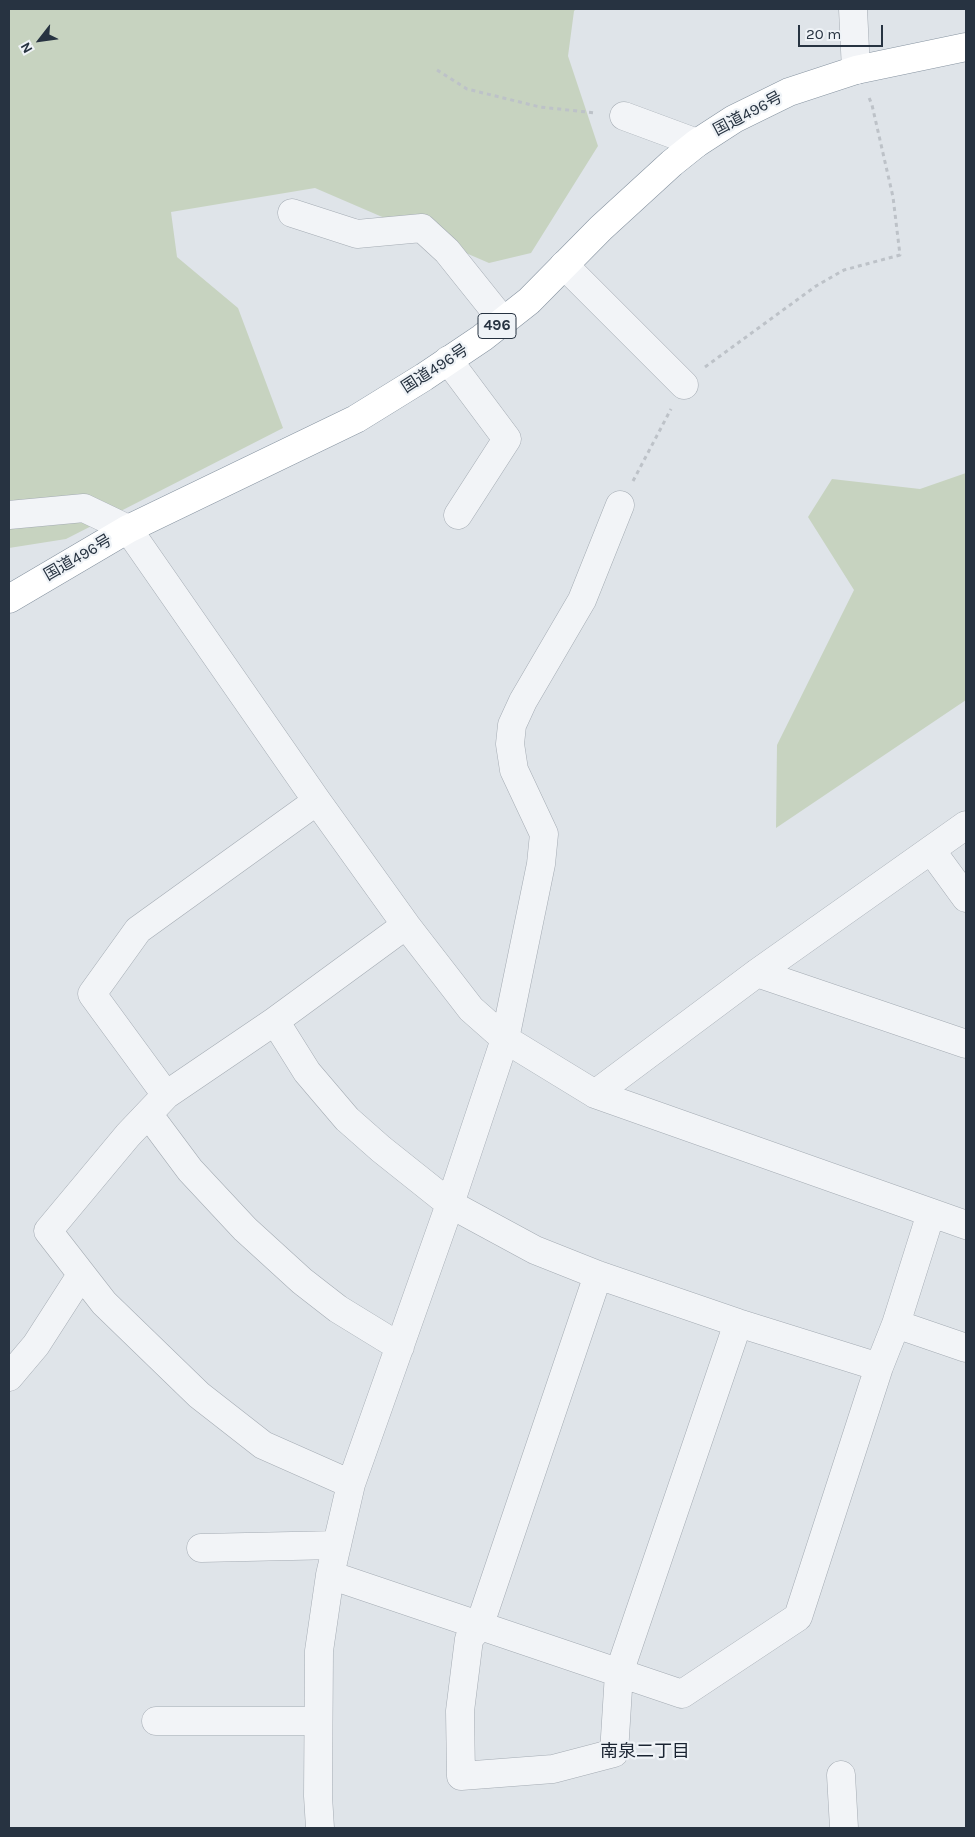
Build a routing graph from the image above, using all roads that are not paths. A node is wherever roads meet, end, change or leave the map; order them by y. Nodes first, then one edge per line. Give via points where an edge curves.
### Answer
1 (853, 9) edge
2 (966, 47) edge
3 (856, 70) junction
4 (624, 116) road end
5 (697, 143) junction
6 (292, 213) dead end
7 (564, 265) junction
8 (503, 321) junction
9 (448, 360) junction
10 (684, 385) road end
11 (620, 505) road end
12 (9, 515) edge
13 (458, 515) dead end
14 (128, 529) junction
15 (9, 599) edge
16 (317, 801) junction
17 (966, 825) edge
18 (932, 850) junction
19 (966, 898) edge
20 (406, 925) junction
21 (757, 973) junction
22 (275, 1021) junction
23 (505, 1039) junction
24 (966, 1044) edge
25 (594, 1094) junction
26 (157, 1105) junction
27 (450, 1204) junction
28 (931, 1213) junction
29 (966, 1225) edge
30 (81, 1275) junction
31 (598, 1275) junction
32 (738, 1323) junction
33 (896, 1324) junction
34 (400, 1347) junction
35 (966, 1348) edge
36 (879, 1367) junction
37 (9, 1377) edge
38 (351, 1484) junction
39 (337, 1545) junction
40 (201, 1548) dead end
41 (330, 1576) junction
42 (479, 1627) junction
43 (618, 1673) junction
44 (156, 1721) dead end
45 (318, 1721) junction
46 (841, 1775) dead end
47 (320, 1828) edge
48 (844, 1828) edge

1 - 3 street
2 - 3 highway, 国道496号 / 496
3 - 5 highway, 国道496号 / 496 via 789,92 734,119
4 - 5 street
5 - 7 highway, 国道496号 / 496
6 - 8 street via 357,234 422,228 447,252
7 - 8 highway, 国道496号 / 496 via 529,301
7 - 10 street
8 - 9 highway, 国道496号 / 496
9 - 13 street via 507,439
9 - 14 highway, 国道496号 / 496 via 356,419
11 - 23 street via 582,600 512,725 510,744 514,770 544,834
12 - 14 street via 84,508
14 - 15 highway, 国道496号 / 496
14 - 16 street
16 - 20 street
16 - 26 street via 138,930 92,994
17 - 18 street
18 - 19 street
18 - 21 street
20 - 22 street
20 - 23 street via 471,1009
21 - 24 street
21 - 25 street
22 - 26 street
22 - 27 street via 307,1072 348,1118
23 - 25 street
23 - 27 street
25 - 28 street
26 - 30 street via 48,1231
26 - 34 street via 190,1170 245,1228 295,1275 338,1309
27 - 31 street via 534,1250
27 - 34 street
28 - 29 street
28 - 33 street
30 - 37 street via 36,1345
30 - 38 street via 104,1303 192,1389 263,1445
31 - 32 street
31 - 42 street
32 - 36 street
32 - 43 street
33 - 35 street
33 - 36 street
34 - 38 street
36 - 43 street via 798,1617 682,1694
38 - 39 street
39 - 40 street
39 - 41 street
41 - 42 street
41 - 45 street via 319,1651
42 - 43 street
42 - 43 street via 468,1639 460,1711 461,1776 553,1769 614,1753
44 - 45 street
45 - 47 street
46 - 48 street

